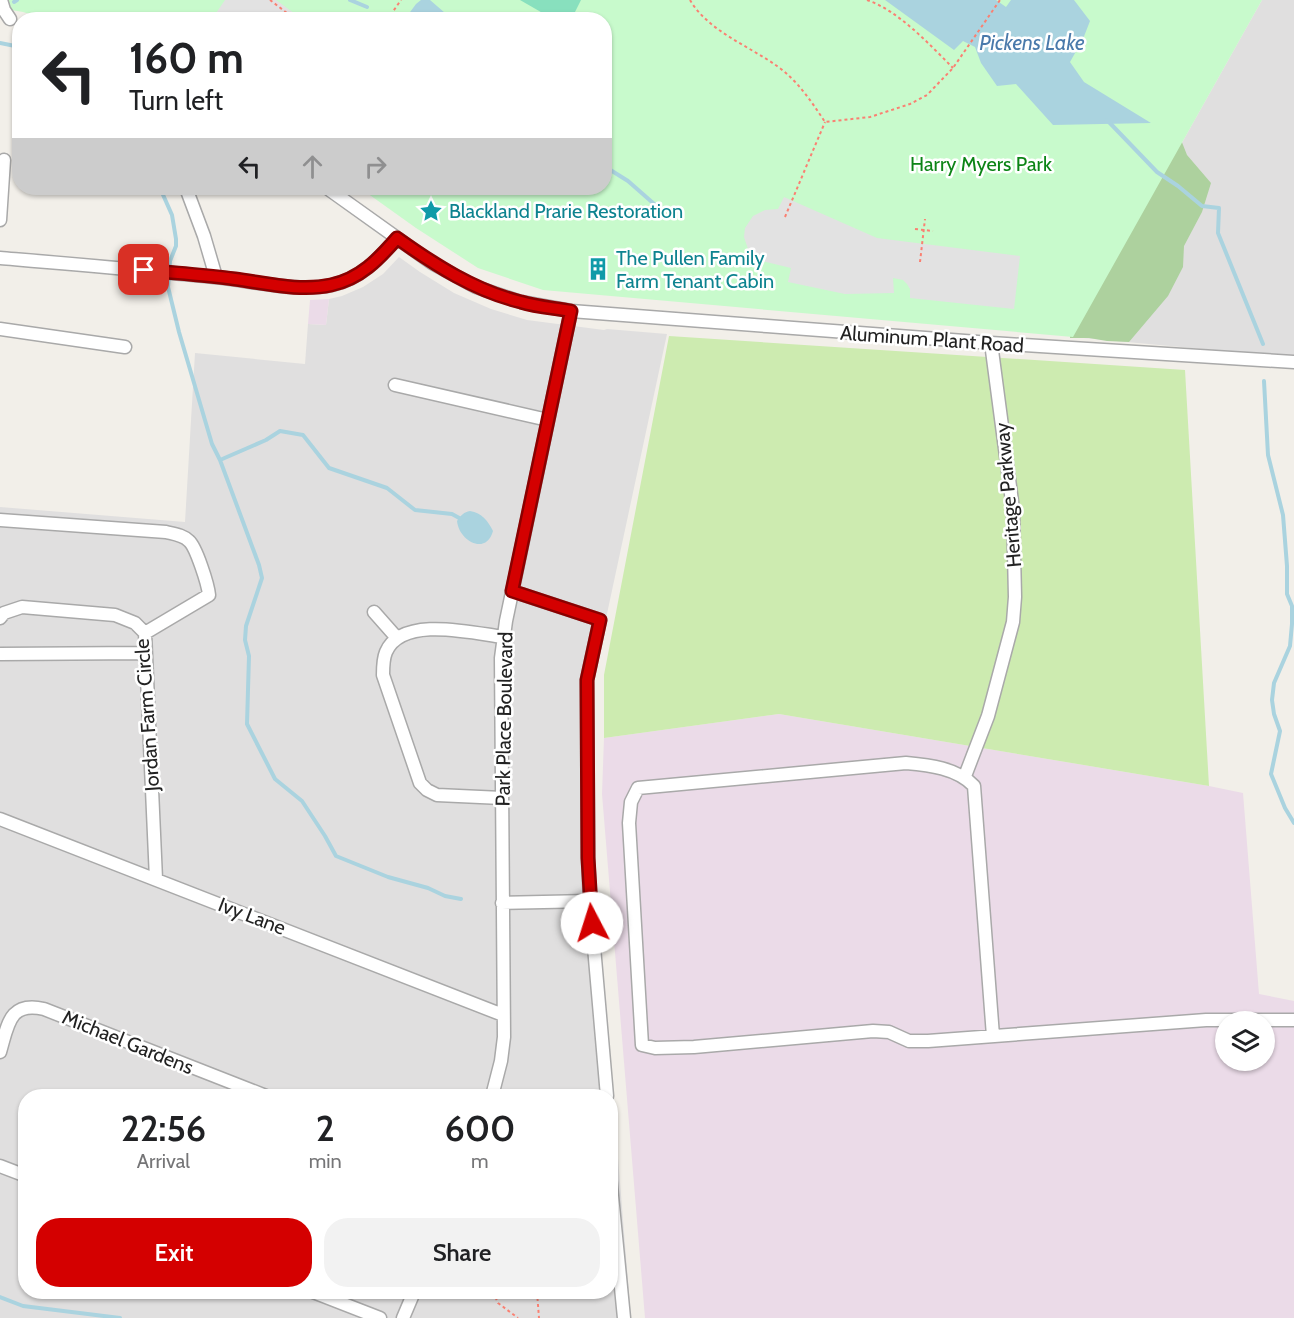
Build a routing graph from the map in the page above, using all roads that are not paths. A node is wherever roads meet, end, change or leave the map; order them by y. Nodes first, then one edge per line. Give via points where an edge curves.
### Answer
1 (1, 0) edge
2 (10, 20) edge
3 (4, 160) dead end
4 (189, 195) edge
5 (337, 195) edge
6 (0, 220) edge
7 (397, 238) junction
8 (0, 258) edge
9 (216, 277) junction
10 (571, 311) junction
11 (0, 329) edge
12 (991, 343) junction
13 (125, 347) dead end
14 (1294, 362) edge
15 (395, 385) dead end
16 (548, 420) junction
17 (0, 520) edge
18 (512, 591) junction
19 (374, 612) dead end
20 (0, 618) edge
21 (144, 633) junction
22 (503, 637) junction
23 (397, 638) junction
24 (145, 653) junction
25 (0, 654) edge
26 (965, 776) junction
27 (502, 798) junction
28 (0, 819) edge
29 (156, 879) junction
30 (590, 902) junction
31 (502, 903) junction
32 (503, 1015) junction
33 (1294, 1020) edge
34 (993, 1036) junction
35 (0, 1052) edge
36 (248, 1089) edge
37 (496, 1089) edge
38 (606, 1089) edge
39 (0, 1166) edge
40 (18, 1173) edge
41 (618, 1256) edge
42 (331, 1299) edge
43 (411, 1299) edge
44 (380, 1318) edge
45 (403, 1318) edge
46 (624, 1318) edge

1 - 2 street
3 - 6 street
4 - 9 street
5 - 7 street, Aluminum Plant Road
7 - 9 street via 370,267 331,285 300,288
7 - 10 street, Aluminum Plant Road via 476,287 520,302
8 - 9 street
10 - 12 street, Aluminum Plant Road
10 - 16 street, Park Place Boulevard
11 - 13 street
12 - 14 street, Aluminum Plant Road
12 - 26 street, Heritage Parkway via 1013,509 1013,622 988,716
15 - 16 street
16 - 18 street, Park Place Boulevard
17 - 21 street via 166,532 190,542 209,595
18 - 22 street, Park Place Boulevard
18 - 30 street via 600,620 587,680
19 - 23 street
20 - 21 street, Jordan Farm Circle via 22,607 115,615 135,623
21 - 24 street, Jordan Farm Circle
22 - 23 street via 441,629 417,630
22 - 27 street, Park Place Boulevard
23 - 27 street via 386,651 383,675 420,783 437,795
24 - 25 street
24 - 29 street, Jordan Farm Circle
26 - 34 street via 974,786
26 - 34 street via 906,763 638,788 631,802 629,823 642,1045 694,1047 873,1031 889,1032 909,1041
27 - 31 street, Park Place Boulevard
28 - 29 street, Ivy Lane
29 - 32 street, Ivy Lane
30 - 31 street
30 - 38 street
31 - 32 street, Park Place Boulevard
32 - 37 street, Park Place Boulevard via 504,1037
33 - 34 street via 1206,1020
35 - 36 street, Michael Gardens via 14,1013 33,1006
39 - 40 street
41 - 46 street
42 - 44 street
43 - 45 street

